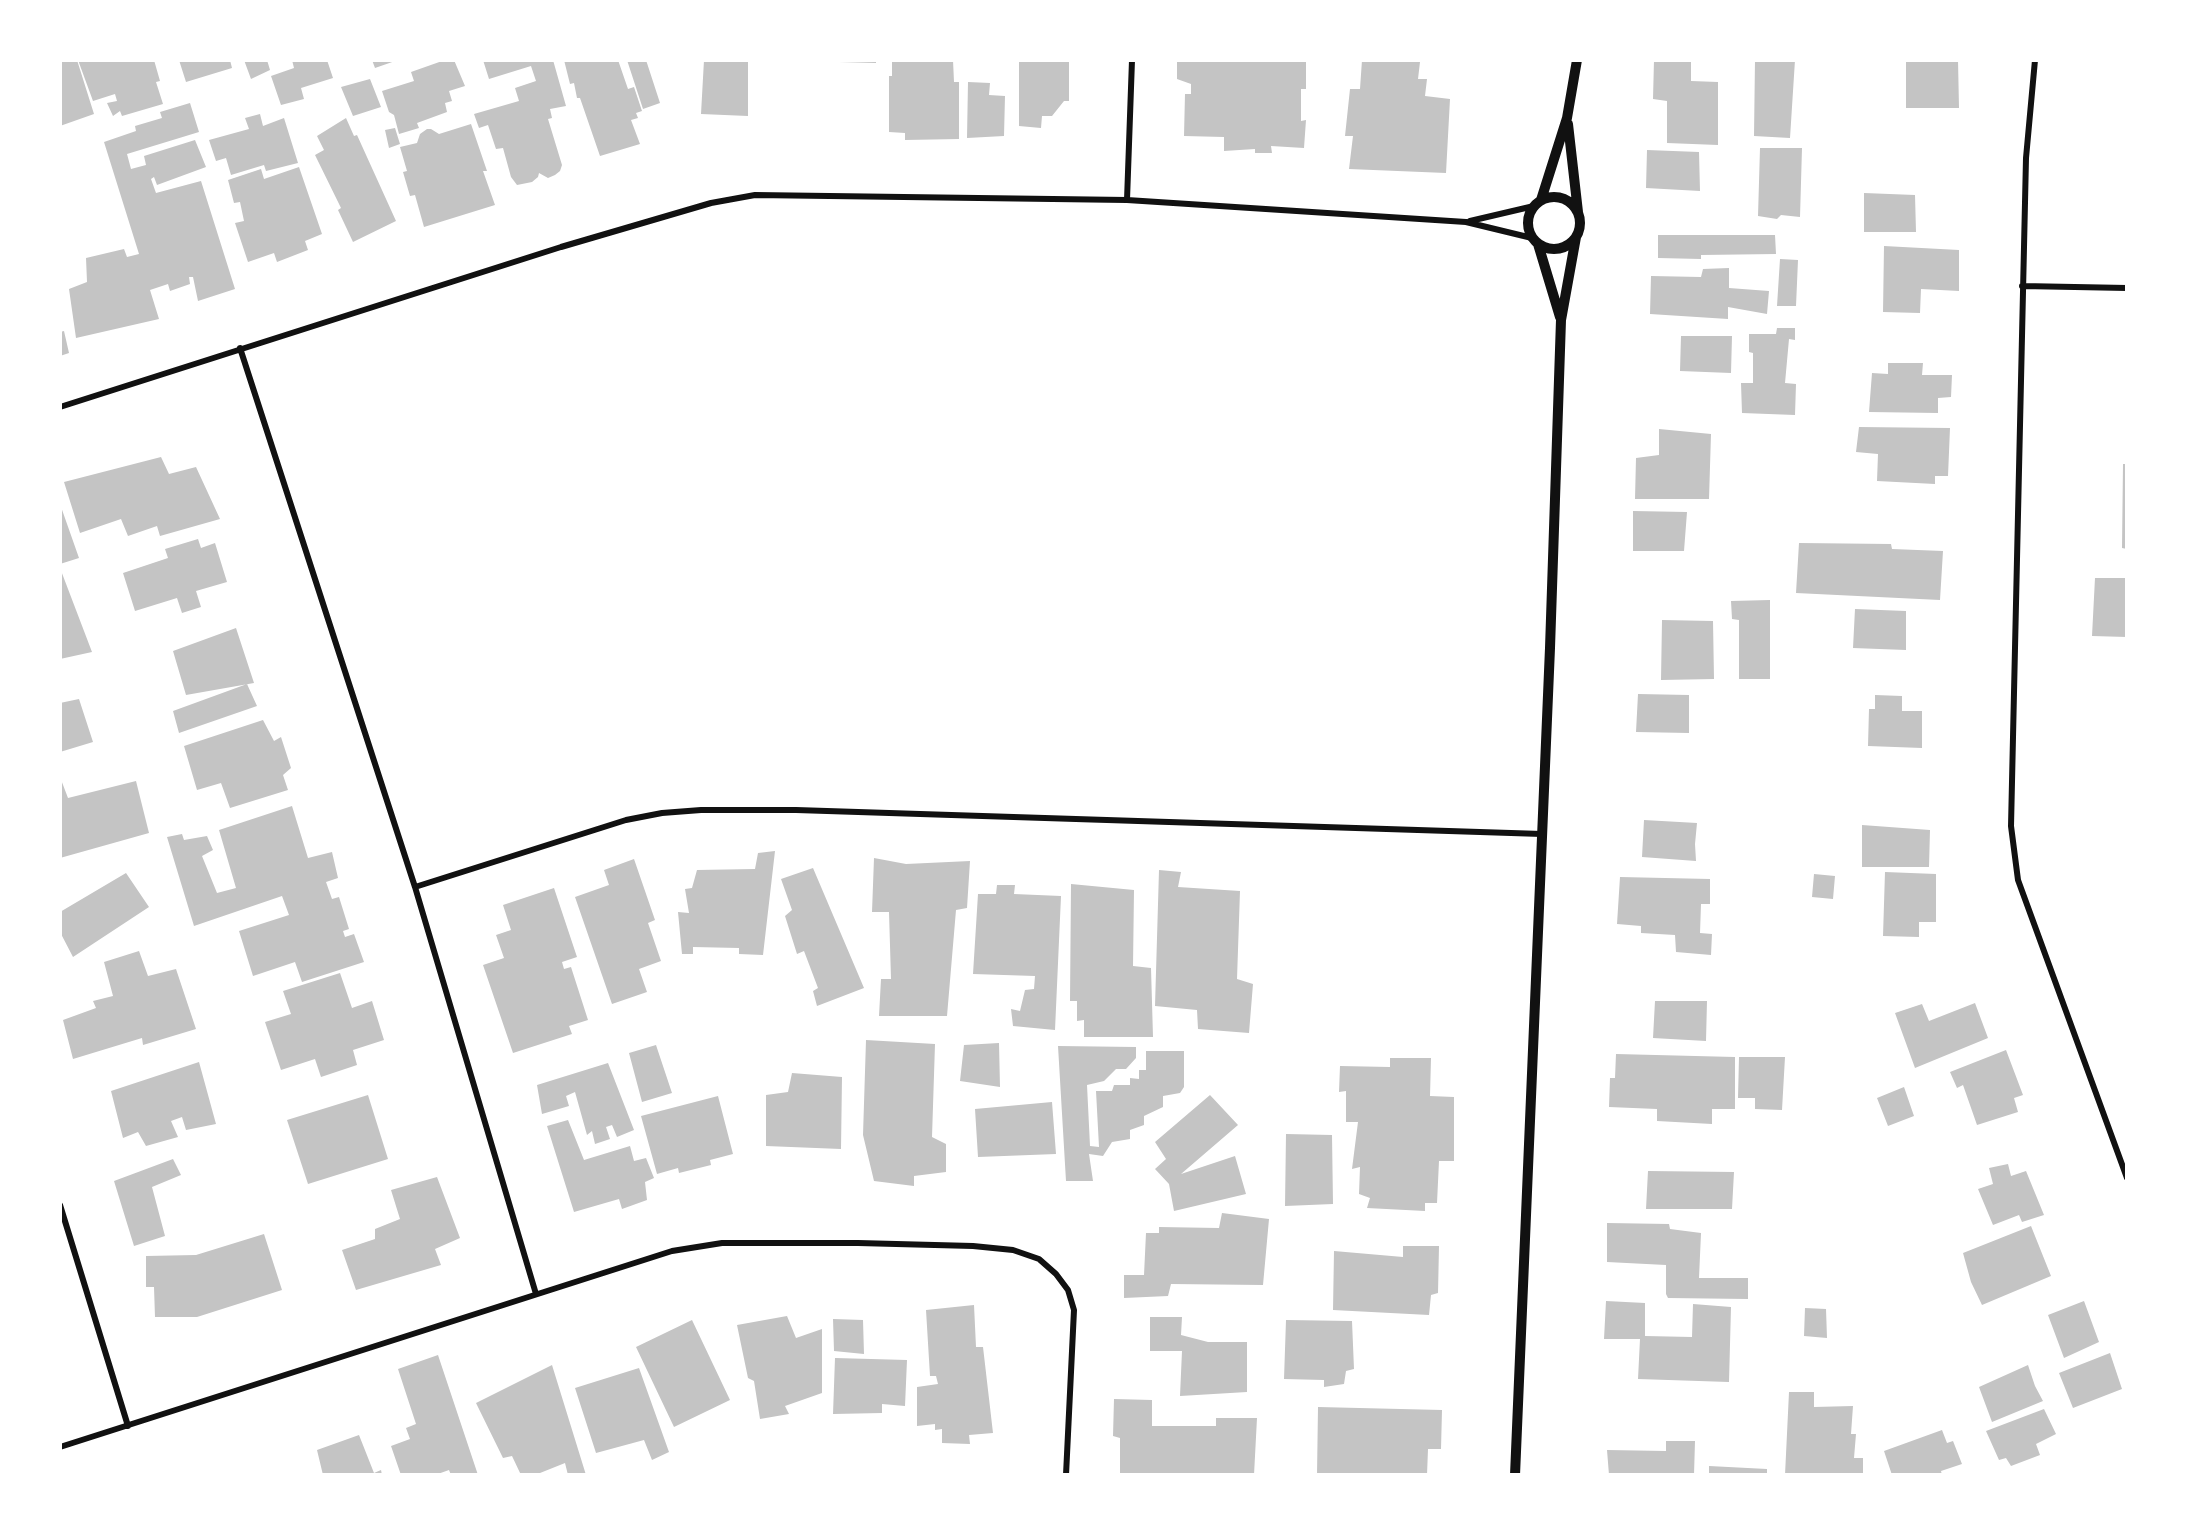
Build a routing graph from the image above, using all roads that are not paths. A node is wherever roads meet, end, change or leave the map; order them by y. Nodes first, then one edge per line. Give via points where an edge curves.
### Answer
1 (1132, 60) edge
2 (1577, 60) edge
3 (2035, 60) edge
4 (1567, 118) junction
5 (1127, 200) junction
6 (1538, 203) junction
7 (1578, 212) junction
8 (1466, 222) junction
9 (1576, 237) junction
10 (1535, 241) junction
11 (2022, 286) junction
12 (2127, 288) edge
13 (1561, 320) junction
14 (240, 348) junction
15 (60, 407) edge
16 (1542, 834) junction
17 (415, 887) junction
18 (2127, 1178) edge
19 (60, 1205) edge
20 (536, 1294) junction
21 (128, 1426) junction
22 (60, 1447) edge
23 (1066, 1475) edge
24 (1515, 1475) edge

1 - 5 street
2 - 4 street
3 - 11 street via 2026,158
4 - 6 street
4 - 7 street
5 - 8 street
5 - 14 street via 755,195 711,203 561,247
6 - 7 street via 1549,197 1566,200
6 - 8 street
6 - 10 street via 1529,213 1528,222
7 - 9 street
8 - 10 street
9 - 10 street via 1563,248 1546,248
9 - 13 street
10 - 13 street
11 - 12 street
11 - 18 street via 2011,826 2018,880
13 - 16 street
14 - 15 street
14 - 17 street
16 - 17 street via 701,810 626,820
16 - 24 street
17 - 20 street
19 - 21 street
20 - 21 street
20 - 23 street via 672,1251 722,1243 858,1243 1013,1250 1039,1259 1056,1274 1068,1290 1074,1310
21 - 22 street

